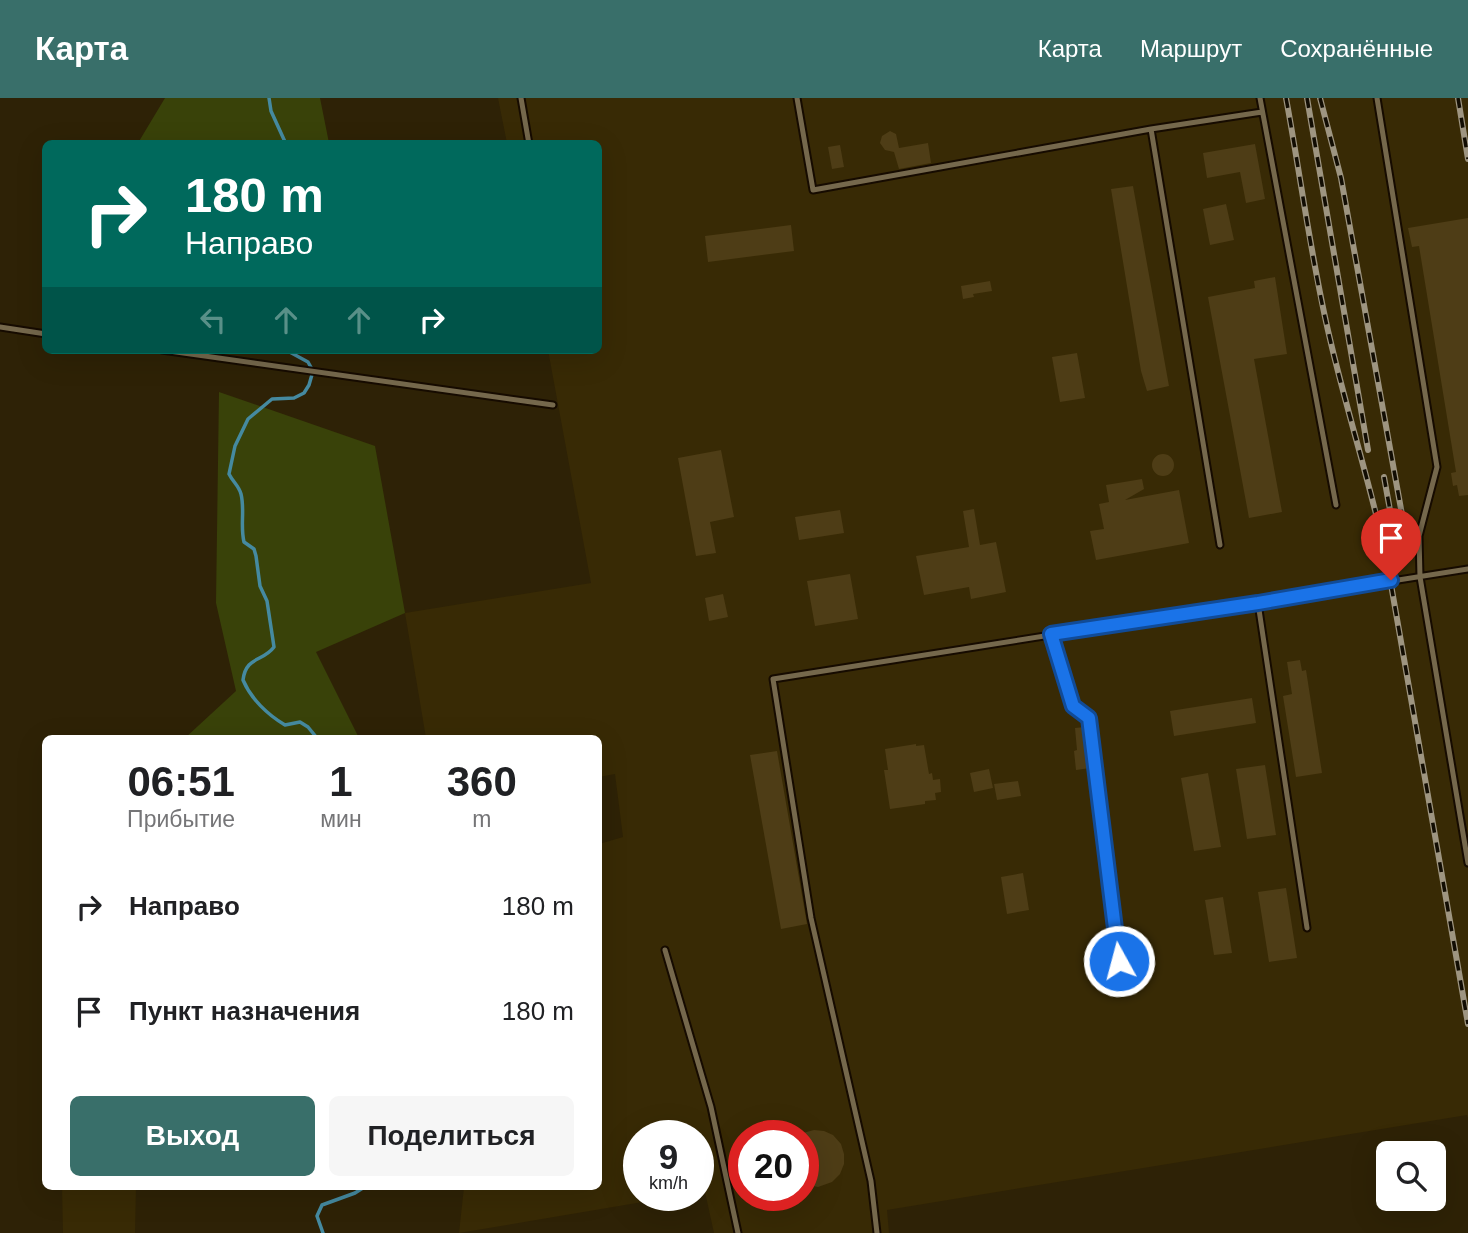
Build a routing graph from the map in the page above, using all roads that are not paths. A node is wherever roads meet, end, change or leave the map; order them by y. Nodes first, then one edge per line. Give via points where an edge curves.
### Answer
1 (521, 98) edge
2 (797, 98) edge
3 (1259, 98) edge
4 (1377, 98) edge
5 (1262, 112) junction
6 (1152, 129) junction
7 (528, 140) edge
8 (0, 327) edge
9 (42, 333) edge
10 (190, 354) edge
11 (553, 405) dead end
12 (1336, 505) dead end
13 (1220, 545) dead end
14 (1468, 569) edge
15 (1420, 577) junction
16 (1258, 603) junction
17 (1051, 634) junction
18 (1468, 863) edge
19 (1307, 928) dead end
20 (665, 950) dead end
21 (1119, 961) dead end
22 (738, 1233) edge
23 (877, 1233) edge

1 - 7 lane
2 - 6 lane via 813,190
3 - 5 lane
4 - 15 lane via 1437,467 1419,536
5 - 6 lane
5 - 12 lane
6 - 13 lane
8 - 9 lane
10 - 11 lane
14 - 15 lane
15 - 16 lane
15 - 18 lane
16 - 17 lane
16 - 19 lane
17 - 21 lane via 1073,706 1089,718
17 - 23 lane via 773,679 811,918 871,1181
20 - 22 lane via 710,1107

